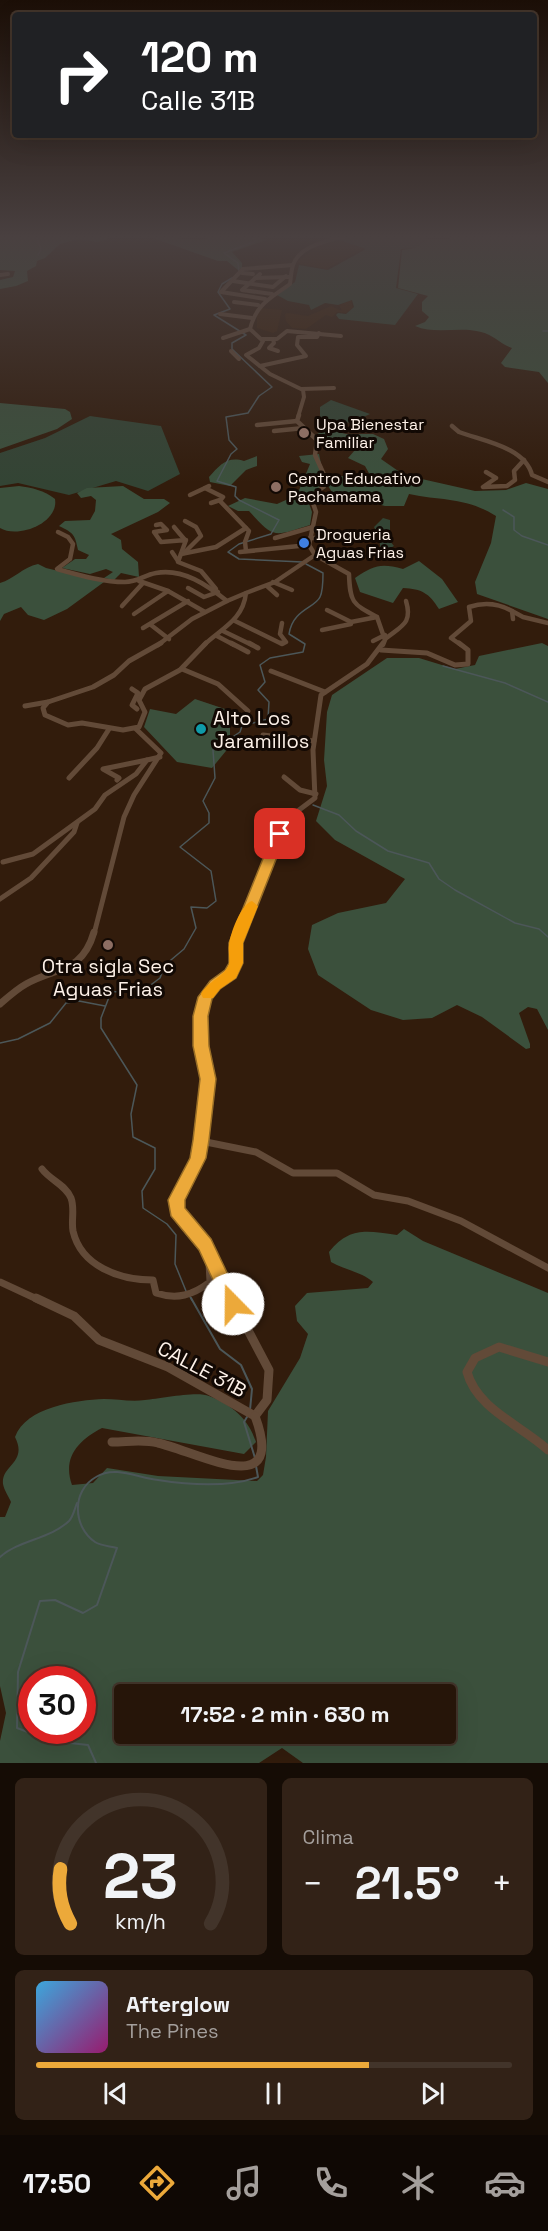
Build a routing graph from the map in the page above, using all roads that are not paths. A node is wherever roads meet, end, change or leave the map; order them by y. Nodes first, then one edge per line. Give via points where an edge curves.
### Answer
1 (252, 318) edge
2 (247, 330) junction
3 (319, 333) junction
4 (328, 334) junction
5 (224, 336) dead end
6 (341, 336) dead end
7 (273, 339) junction
8 (262, 340) junction
9 (327, 340) dead end
10 (272, 345) junction
11 (231, 351) dead end
12 (278, 351) dead end
13 (242, 357) junction
14 (260, 366) junction
15 (334, 388) dead end
16 (302, 389) junction
17 (297, 421) junction
18 (256, 425) dead end
19 (452, 426) dead end
20 (273, 428) junction
21 (304, 428) junction
22 (524, 460) junction
23 (486, 472) dead end
24 (548, 482) edge
25 (190, 495) dead end
26 (220, 500) junction
27 (211, 503) dead end
28 (185, 521) dead end
29 (156, 525) dead end
30 (313, 526) junction
31 (174, 527) dead end
32 (246, 528) junction
33 (166, 530) junction
34 (58, 532) dead end
35 (171, 535) dead end
36 (275, 538) dead end
37 (310, 538) junction
38 (340, 538) dead end
39 (186, 540) junction
40 (309, 545) junction
41 (172, 552) dead end
42 (181, 555) junction
43 (315, 555) junction
44 (178, 561) junction
45 (141, 582) junction
46 (273, 582) junction
47 (267, 586) junction
48 (188, 588) dead end
49 (292, 590) dead end
50 (168, 591) junction
51 (217, 591) junction
52 (246, 593) junction
53 (277, 595) dead end
54 (188, 601) junction
55 (227, 601) junction
56 (406, 601) dead end
57 (122, 606) dead end
58 (327, 610) dead end
59 (512, 611) junction
60 (206, 612) junction
61 (134, 614) dead end
62 (377, 617) junction
63 (513, 619) dead end
64 (235, 621) junction
65 (367, 621) junction
66 (548, 622) edge
67 (282, 623) dead end
68 (351, 624) junction
69 (151, 625) junction
70 (361, 627) dead end
71 (143, 628) dead end
72 (322, 630) dead end
73 (223, 631) junction
74 (217, 636) junction
75 (169, 639) junction
76 (385, 639) junction
77 (258, 648) dead end
78 (381, 650) junction
79 (248, 652) dead end
80 (182, 669) junction
81 (271, 671) dead end
82 (132, 689) dead end
83 (325, 692) junction
84 (48, 702) junction
85 (25, 706) dead end
86 (137, 709) dead end
87 (248, 711) dead end
88 (109, 729) junction
89 (136, 729) junction
90 (263, 735) dead end
91 (314, 741) junction
92 (160, 757) junction
93 (147, 760) junction
94 (284, 777) dead end
95 (69, 778) dead end
96 (117, 780) dead end
97 (316, 794) junction
98 (78, 823) junction
99 (282, 828) junction
100 (266, 834) dead end
101 (3, 862) dead end
102 (0, 899) edge
103 (0, 1004) edge
104 (201, 1140) junction
105 (42, 1169) dead end
106 (212, 1257) junction
107 (548, 1268) edge
108 (0, 1282) edge
109 (548, 1362) edge
110 (251, 1414) junction
111 (112, 1442) dead end
112 (548, 1450) edge

1 - 2 street
2 - 5 street
2 - 8 street
3 - 4 street
3 - 7 street via 287,331
3 - 14 street via 317,337 298,337 297,345 306,356
4 - 6 street
4 - 9 street
7 - 8 street
7 - 10 street
8 - 10 street
8 - 13 street via 259,348
10 - 12 street via 270,350
11 - 13 street
13 - 14 street
14 - 16 street
15 - 16 street
16 - 17 street via 304,397
17 - 20 street
17 - 21 street
18 - 20 street
19 - 22 street
20 - 21 street
21 - 30 street via 317,440 315,455 326,479 311,497 316,512
22 - 23 street via 514,471 517,477 509,486 483,487 496,478
22 - 24 street via 532,475
25 - 26 street via 207,487 223,497
26 - 27 street
26 - 32 street
28 - 42 street via 196,527 201,536
29 - 33 street via 161,524
30 - 36 street
30 - 37 street
31 - 39 street
32 - 40 street via 249,531 244,547
32 - 42 street via 239,537 214,548
33 - 35 street
33 - 39 street via 152,533 163,543
34 - 45 street via 73,544 70,559 57,569 114,581
37 - 38 street
37 - 40 street
39 - 42 street
40 - 43 street
41 - 44 street
42 - 44 street
43 - 46 street
43 - 62 street via 349,574 350,596 356,606
44 - 51 street via 201,571
45 - 50 street
45 - 51 street via 157,573 183,575
45 - 57 street
46 - 47 street
46 - 49 street
47 - 52 street
47 - 53 street
48 - 51 street via 204,597
50 - 54 street
50 - 61 street
51 - 55 street
52 - 55 street
52 - 64 street
54 - 60 street
54 - 69 street
55 - 60 street
56 - 76 street via 408,620
58 - 68 street
59 - 63 street
59 - 66 street
59 - 78 street via 490,604 469,607 471,621 452,638 468,650 468,664 455,665 427,653
60 - 75 street
62 - 65 street
62 - 76 street
64 - 67 street via 282,644 286,642 280,634
64 - 73 street
65 - 68 street
65 - 70 street
68 - 72 street
69 - 71 street
69 - 75 street
73 - 74 street
73 - 77 street
74 - 79 street
74 - 80 street
75 - 84 street via 93,687
76 - 78 street
78 - 83 street
80 - 87 street via 218,684
80 - 89 street via 143,690 140,704 145,714
81 - 83 street
82 - 86 street via 138,693 132,705
83 - 91 street
84 - 85 street
84 - 88 street via 43,708 47,716 68,725 82,723
88 - 89 street
88 - 95 street
89 - 92 street via 160,750
90 - 91 street
91 - 97 street
92 - 93 street
92 - 103 street via 136,790 118,837 93,937 83,955 66,970 27,983
93 - 96 street via 103,769
93 - 98 street
94 - 97 street via 300,790
97 - 99 street, CALLE 31B via 290,815
98 - 101 street via 33,854
98 - 102 street via 31,878
99 - 100 street
99 - 104 street, CALLE 31B via 236,943 236,963 231,974 205,997 201,1046 208,1079
104 - 106 street, CALLE 31B via 198,1158 176,1207
104 - 107 street via 256,1152 293,1173 337,1173 374,1195 408,1201 461,1221
105 - 106 street via 49,1179 68,1190 73,1201 72,1226 84,1255 110,1271 128,1278 153,1280 154,1290 161,1295 186,1296 210,1282
106 - 110 street, CALLE 31B via 269,1370 267,1400
108 - 110 street, CALLE 31B via 74,1316 99,1340 168,1368
109 - 112 street via 499,1347 475,1358 468,1376 478,1397
110 - 111 street via 263,1447 256,1464 230,1466 149,1441

